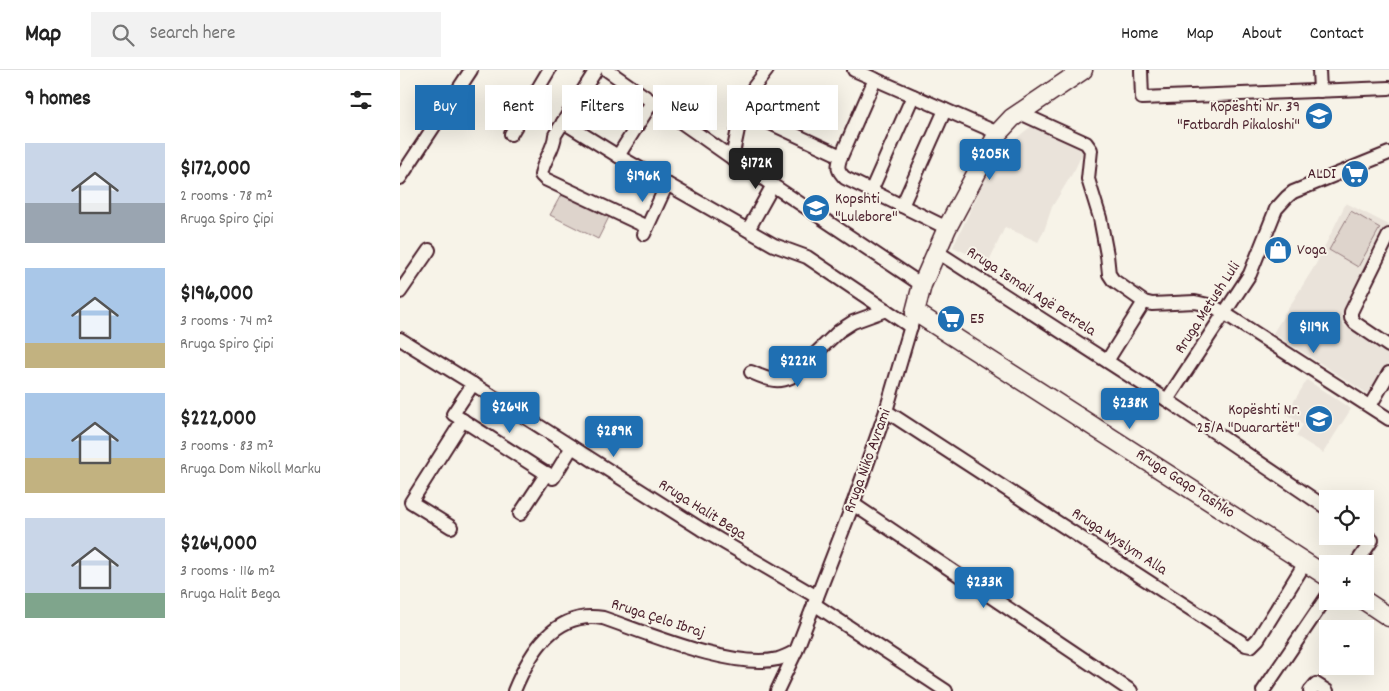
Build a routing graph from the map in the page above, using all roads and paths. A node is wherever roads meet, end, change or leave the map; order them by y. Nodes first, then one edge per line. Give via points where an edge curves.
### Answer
1 (471, 70) edge
2 (549, 70) edge
3 (596, 70) edge
4 (607, 70) edge
5 (767, 70) edge
6 (854, 70) edge
7 (1083, 70) edge
8 (1141, 70) edge
9 (1319, 70) edge
10 (876, 79) junction
11 (586, 85) edge
12 (756, 85) edge
13 (1389, 88) edge
14 (1320, 91) junction
15 (913, 96) junction
16 (652, 102) junction
17 (945, 110) junction
18 (1020, 113) junction
19 (562, 124) edge
20 (576, 130) edge
21 (738, 130) edge
22 (785, 130) edge
23 (998, 133) junction
24 (511, 134) dead end
25 (1389, 153) edge
26 (618, 156) junction
27 (841, 156) junction
28 (732, 158) junction
29 (400, 178) edge
30 (667, 184) junction
31 (773, 185) junction
32 (871, 191) junction
33 (902, 206) junction
34 (947, 228) junction
35 (748, 230) junction
36 (1389, 236) edge
37 (429, 250) dead end
38 (936, 251) junction
39 (922, 285) junction
40 (400, 292) edge
41 (1144, 302) junction
42 (886, 310) junction
43 (1224, 313) junction
44 (913, 319) junction
45 (400, 340) edge
46 (1389, 346) edge
47 (1107, 361) junction
48 (751, 372) dead end
49 (1389, 374) edge
50 (473, 384) junction
51 (1167, 400) junction
52 (1370, 406) junction
53 (886, 411) junction
54 (1389, 419) edge
55 (463, 420) junction
56 (572, 447) junction
57 (547, 474) junction
58 (853, 504) junction
59 (1319, 504) edge
60 (520, 514) dead end
61 (451, 527) dead end
62 (1305, 563) junction
63 (1319, 572) edge
64 (815, 601) junction
65 (1374, 606) edge
66 (1319, 608) edge
67 (1388, 614) edge
68 (796, 651) junction
69 (514, 691) edge
70 (777, 691) edge
71 (946, 691) edge
72 (1131, 691) edge
73 (1263, 691) edge
74 (1310, 691) edge
75 (1327, 691) edge

1 - 29 street
2 - 24 street
3 - 11 street
4 - 16 street
5 - 12 street
6 - 10 street
7 - 18 street, Rruga Niko Avrami
8 - 14 street via 1142,98
9 - 14 street
10 - 15 street
10 - 27 street
13 - 14 street
15 - 17 street
15 - 32 street
16 - 26 street
16 - 28 street
17 - 23 street
17 - 33 street
18 - 23 street, Rruga Niko Avrami
18 - 41 street via 1086,143 1091,150 1088,179 1100,218 1109,274
19 - 30 street via 542,169 545,179 645,231
20 - 26 street
21 - 28 street
22 - 27 street
23 - 34 street, Rruga Niko Avrami
25 - 43 street, Rruga Metush Luli via 1293,192 1280,202 1254,266
26 - 30 street
27 - 32 street via 837,166 841,175
28 - 31 street
30 - 35 street
31 - 35 street
31 - 39 street
32 - 33 street
33 - 34 street
34 - 38 street, Rruga Niko Avrami
35 - 42 street via 774,245 807,257
36 - 46 street via 1351,312 1355,323
37 - 40 street
38 - 39 street, Rruga Niko Avrami
38 - 47 street, Rruga Ismail Agë Petrela
39 - 44 street, Rruga Niko Avrami
41 - 43 street via 1204,303
41 - 47 street
42 - 44 street
42 - 48 street via 853,322 839,331 791,377 777,381
43 - 51 street, Rruga Metush Luli
43 - 52 street
44 - 53 street, Rruga Niko Avrami
44 - 62 street, Rruga Gaqo Tashko
45 - 50 street, Rruga Halit Bega
47 - 51 street, Rruga Ismail Agë Petrela
49 - 52 street
50 - 55 street via 453,414
50 - 56 street, Rruga Halit Bega
51 - 59 street, Rruga Ismail Agë Petrela
52 - 54 street
53 - 58 street, Rruga Niko Avrami
53 - 62 street, Rruga Myslym Alla via 1240,642 1251,646
55 - 57 street
55 - 61 street via 411,502
56 - 57 street via 553,478
56 - 64 street, Rruga Halit Bega
57 - 60 street
58 - 64 street, Rruga Niko Avrami
58 - 72 street
62 - 63 street, Rruga Gaqo Tashko
64 - 68 street, Rruga Niko Avrami
64 - 71 street, Rruga Halit Bega
65 - 67 street
66 - 73 street
68 - 69 street, Rruga Çelo Ibraj via 768,660 733,658 710,654 603,618 582,617 555,629 538,645
68 - 70 street, Rruga Niko Avrami
74 - 75 street via 1316,684

